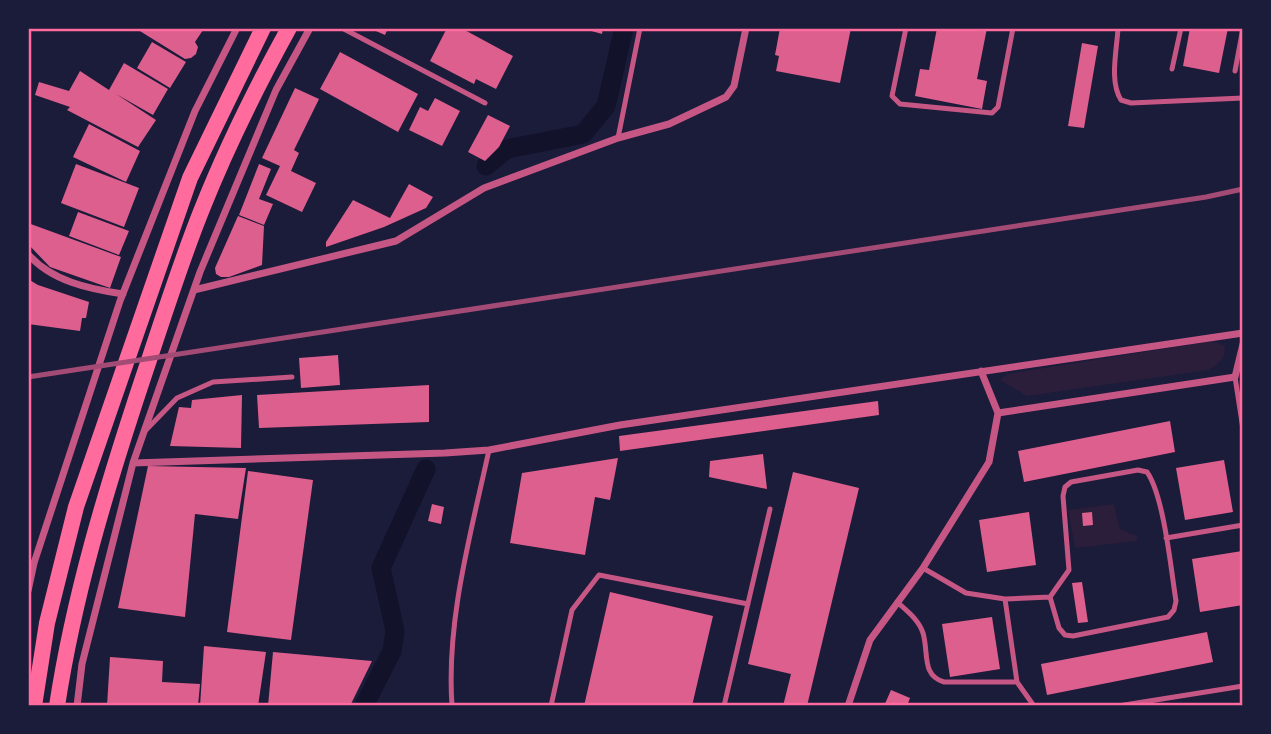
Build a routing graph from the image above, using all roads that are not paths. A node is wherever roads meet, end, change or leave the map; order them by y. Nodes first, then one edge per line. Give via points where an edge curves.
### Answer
1 (237, 28) edge
2 (263, 28) edge
3 (289, 28) edge
4 (310, 28) edge
5 (342, 28) edge
6 (640, 28) edge
7 (746, 28) edge
8 (906, 28) edge
9 (1013, 28) edge
10 (1118, 28) edge
11 (1181, 28) edge
12 (1243, 28) edge
13 (1172, 69) dead end
14 (1235, 71) dead end
15 (1243, 97) edge
16 (485, 103) dead end
17 (618, 138) junction
18 (28, 254) edge
19 (194, 289) junction
20 (121, 298) junction
21 (1243, 333) edge
22 (1243, 344) edge
23 (981, 371) junction
24 (292, 377) dead end
25 (1235, 377) junction
26 (998, 413) junction
27 (1243, 429) edge
28 (144, 433) junction
29 (489, 450) junction
30 (133, 463) junction
31 (770, 509) dead end
32 (1243, 525) edge
33 (1166, 538) junction
34 (923, 568) junction
35 (28, 591) edge
36 (1050, 597) junction
37 (1005, 599) junction
38 (897, 602) junction
39 (748, 604) junction
40 (1017, 682) junction
41 (1243, 686) edge
42 (34, 706) edge
43 (57, 706) edge
44 (77, 706) edge
45 (452, 706) edge
46 (551, 706) edge
47 (724, 706) edge
48 (848, 706) edge
49 (1034, 706) edge
50 (1118, 706) edge

1 - 20 street via 195,111
2 - 42 highway via 190,178 76,507 47,623
3 - 43 highway via 254,91 207,197 169,301 86,563
4 - 19 street via 276,90
5 - 16 lane
6 - 17 lane
7 - 17 street via 734,86 726,97 669,124
8 - 9 lane via 892,96 900,104 992,113 998,107
10 - 15 lane via 1115,80 1121,100
11 - 13 lane
12 - 14 lane
17 - 19 street via 484,188 396,241
18 - 20 street via 38,266 86,289
19 - 28 street
20 - 35 street
21 - 23 street
22 - 25 street
23 - 26 street
23 - 29 street via 620,425
24 - 28 lane via 213,383 177,398
25 - 26 street
25 - 27 lane
26 - 34 street via 989,461
28 - 30 street
29 - 30 street
29 - 45 lane via 455,624
30 - 44 street via 82,664
31 - 39 lane
32 - 33 lane
33 - 36 lane via 1176,601 1168,617 1065,635
33 - 36 lane via 1154,481 1147,472 1071,482 1063,496 1069,570
34 - 37 lane via 966,593
34 - 38 street
36 - 37 lane
37 - 40 lane
38 - 40 lane via 923,633 928,670 935,679
38 - 48 street via 870,640
39 - 46 lane via 599,575 572,610
39 - 47 lane
40 - 49 lane
41 - 50 lane

